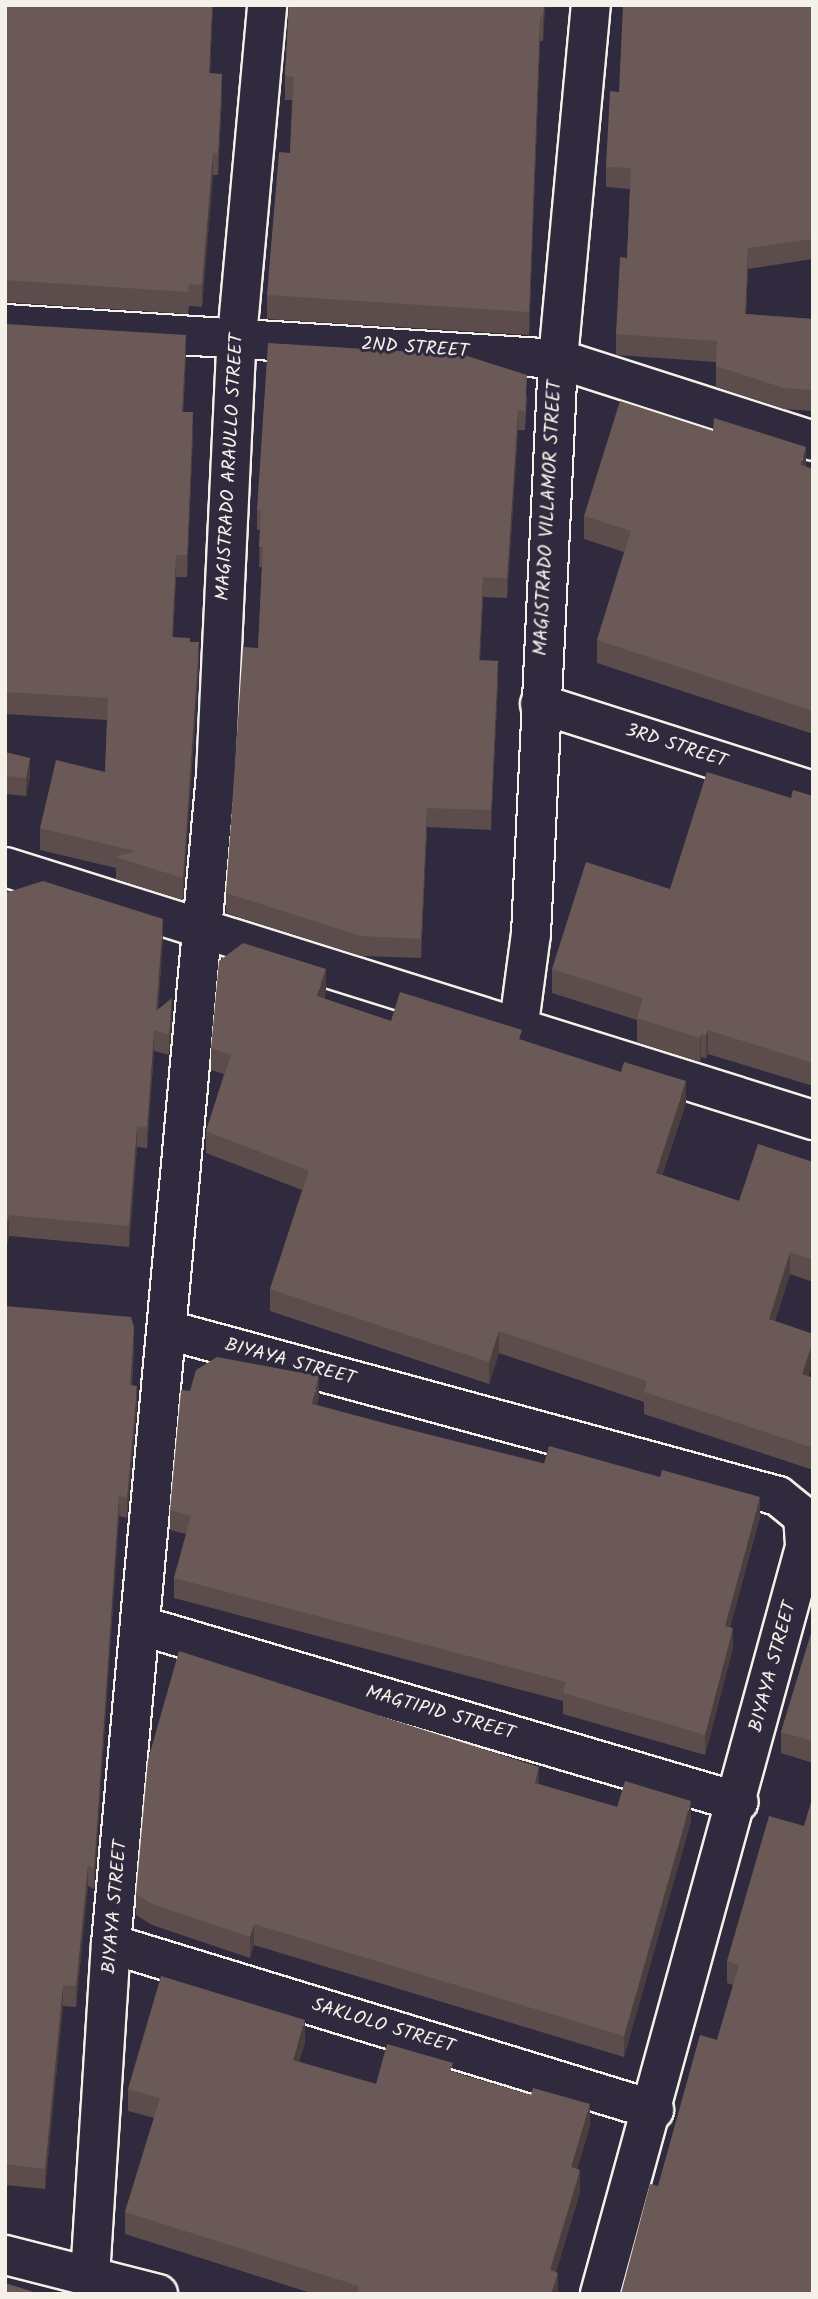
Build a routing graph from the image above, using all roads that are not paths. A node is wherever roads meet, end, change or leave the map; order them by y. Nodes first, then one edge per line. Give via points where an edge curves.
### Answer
1 (267, 5) edge
2 (591, 5) edge
3 (5, 324) edge
4 (237, 337) junction
5 (558, 359) junction
6 (813, 441) edge
7 (540, 704) junction
8 (813, 791) edge
9 (5, 867) edge
10 (202, 930) junction
11 (518, 1031) junction
12 (813, 1120) edge
13 (168, 1330) junction
14 (142, 1626) junction
15 (738, 1802) junction
16 (111, 1944) junction
17 (654, 2110) junction
18 (5, 2255) edge
19 (90, 2276) junction
20 (158, 2294) edge
21 (600, 2294) edge

1 - 4 street, MAGISTRADO ARAULLO STREET
2 - 5 street, MAGISTRADO VILLAMOR STREET
3 - 4 street, 2ND STREET
4 - 5 street, 2ND STREET
4 - 10 street, MAGISTRADO ARAULLO STREET via 216,775
5 - 6 street, 2ND STREET
5 - 7 street, MAGISTRADO VILLAMOR STREET
7 - 8 street, 3RD STREET
7 - 11 street, MAGISTRADO VILLAMOR STREET via 531,934
9 - 10 street
10 - 11 street
10 - 13 street, BIYAYA STREET
11 - 12 street
13 - 14 street, BIYAYA STREET
13 - 15 street, BIYAYA STREET via 778,1496 803,1516 805,1546
14 - 15 street, MAGTIPID STREET
14 - 16 street, BIYAYA STREET
15 - 17 street, BIYAYA STREET
16 - 17 street, SAKLOLO STREET
16 - 19 street, BIYAYA STREET
17 - 21 street, BIYAYA STREET
18 - 19 street
19 - 20 street

